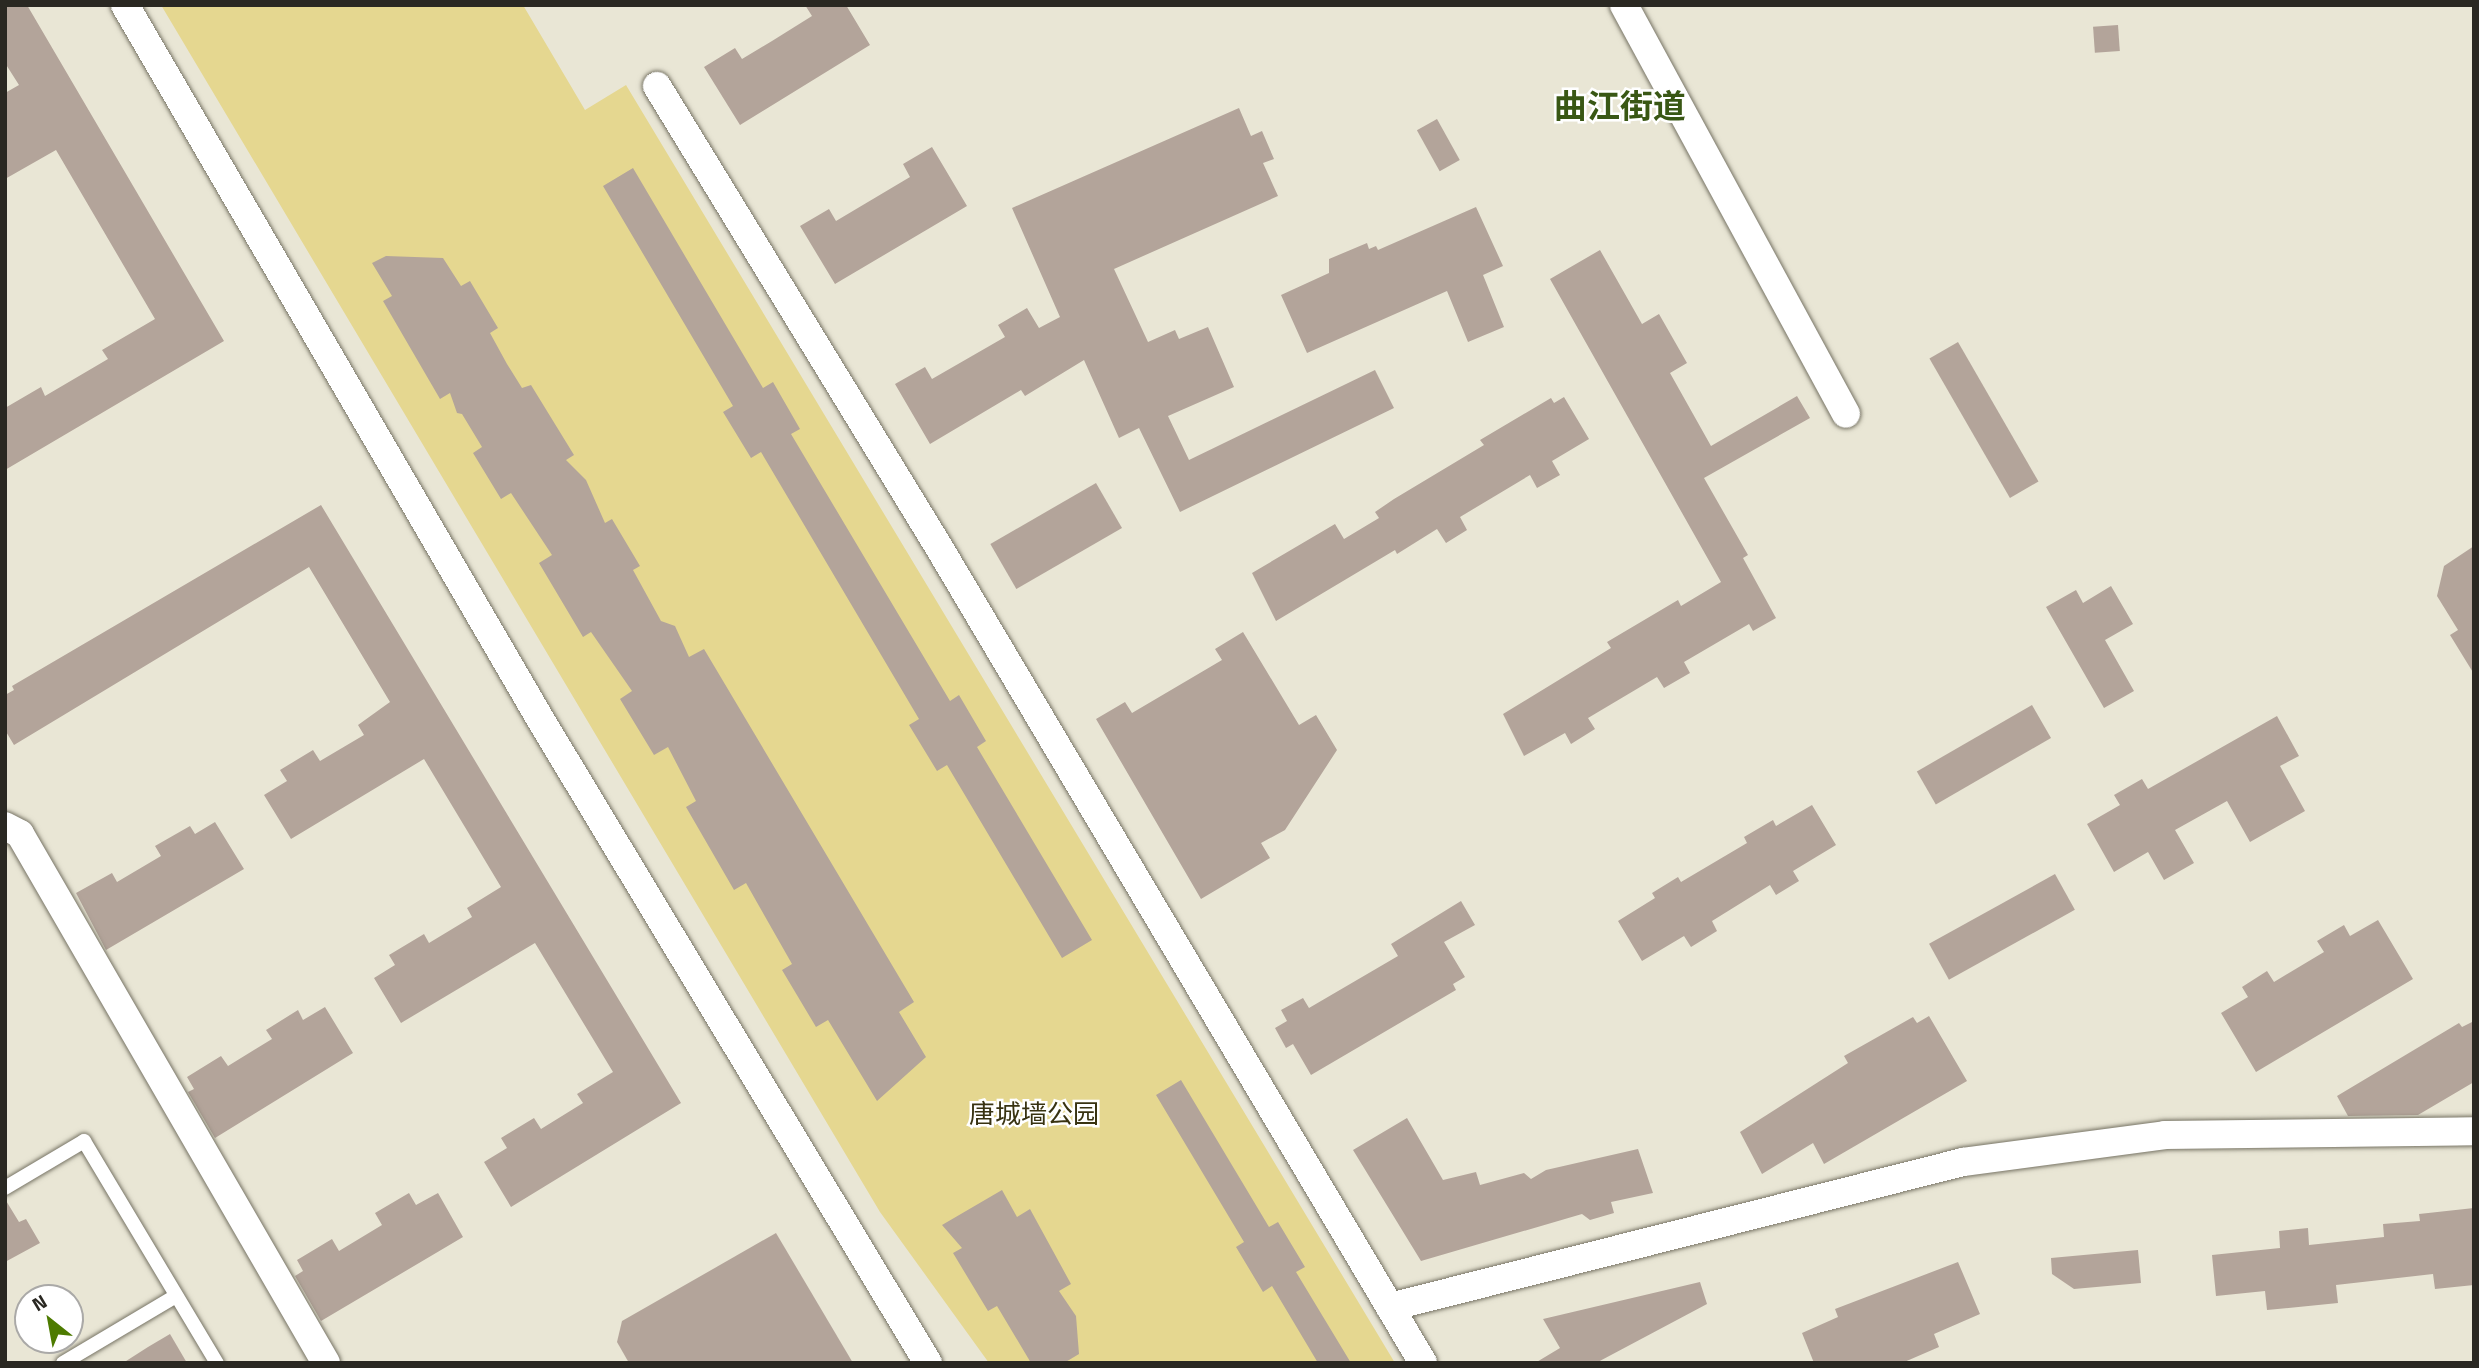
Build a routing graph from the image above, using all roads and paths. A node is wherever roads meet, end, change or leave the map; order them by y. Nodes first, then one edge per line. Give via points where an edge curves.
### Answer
1 (125, 5) edge
2 (1624, 5) edge
3 (657, 86) dead end
4 (1846, 414) dead end
5 (5, 826) edge
6 (2474, 1131) edge
7 (5, 1188) edge
8 (176, 1296) junction
9 (1390, 1307) junction
10 (63, 1363) edge
11 (217, 1363) edge
12 (326, 1363) edge
13 (928, 1363) edge
14 (1423, 1363) edge

1 - 13 street via 521,686
2 - 4 street
3 - 9 street via 937,544
5 - 12 street via 20,834
6 - 9 street via 2165,1135 1963,1162
7 - 8 lane via 84,1142
8 - 10 lane
8 - 11 lane
9 - 14 street

